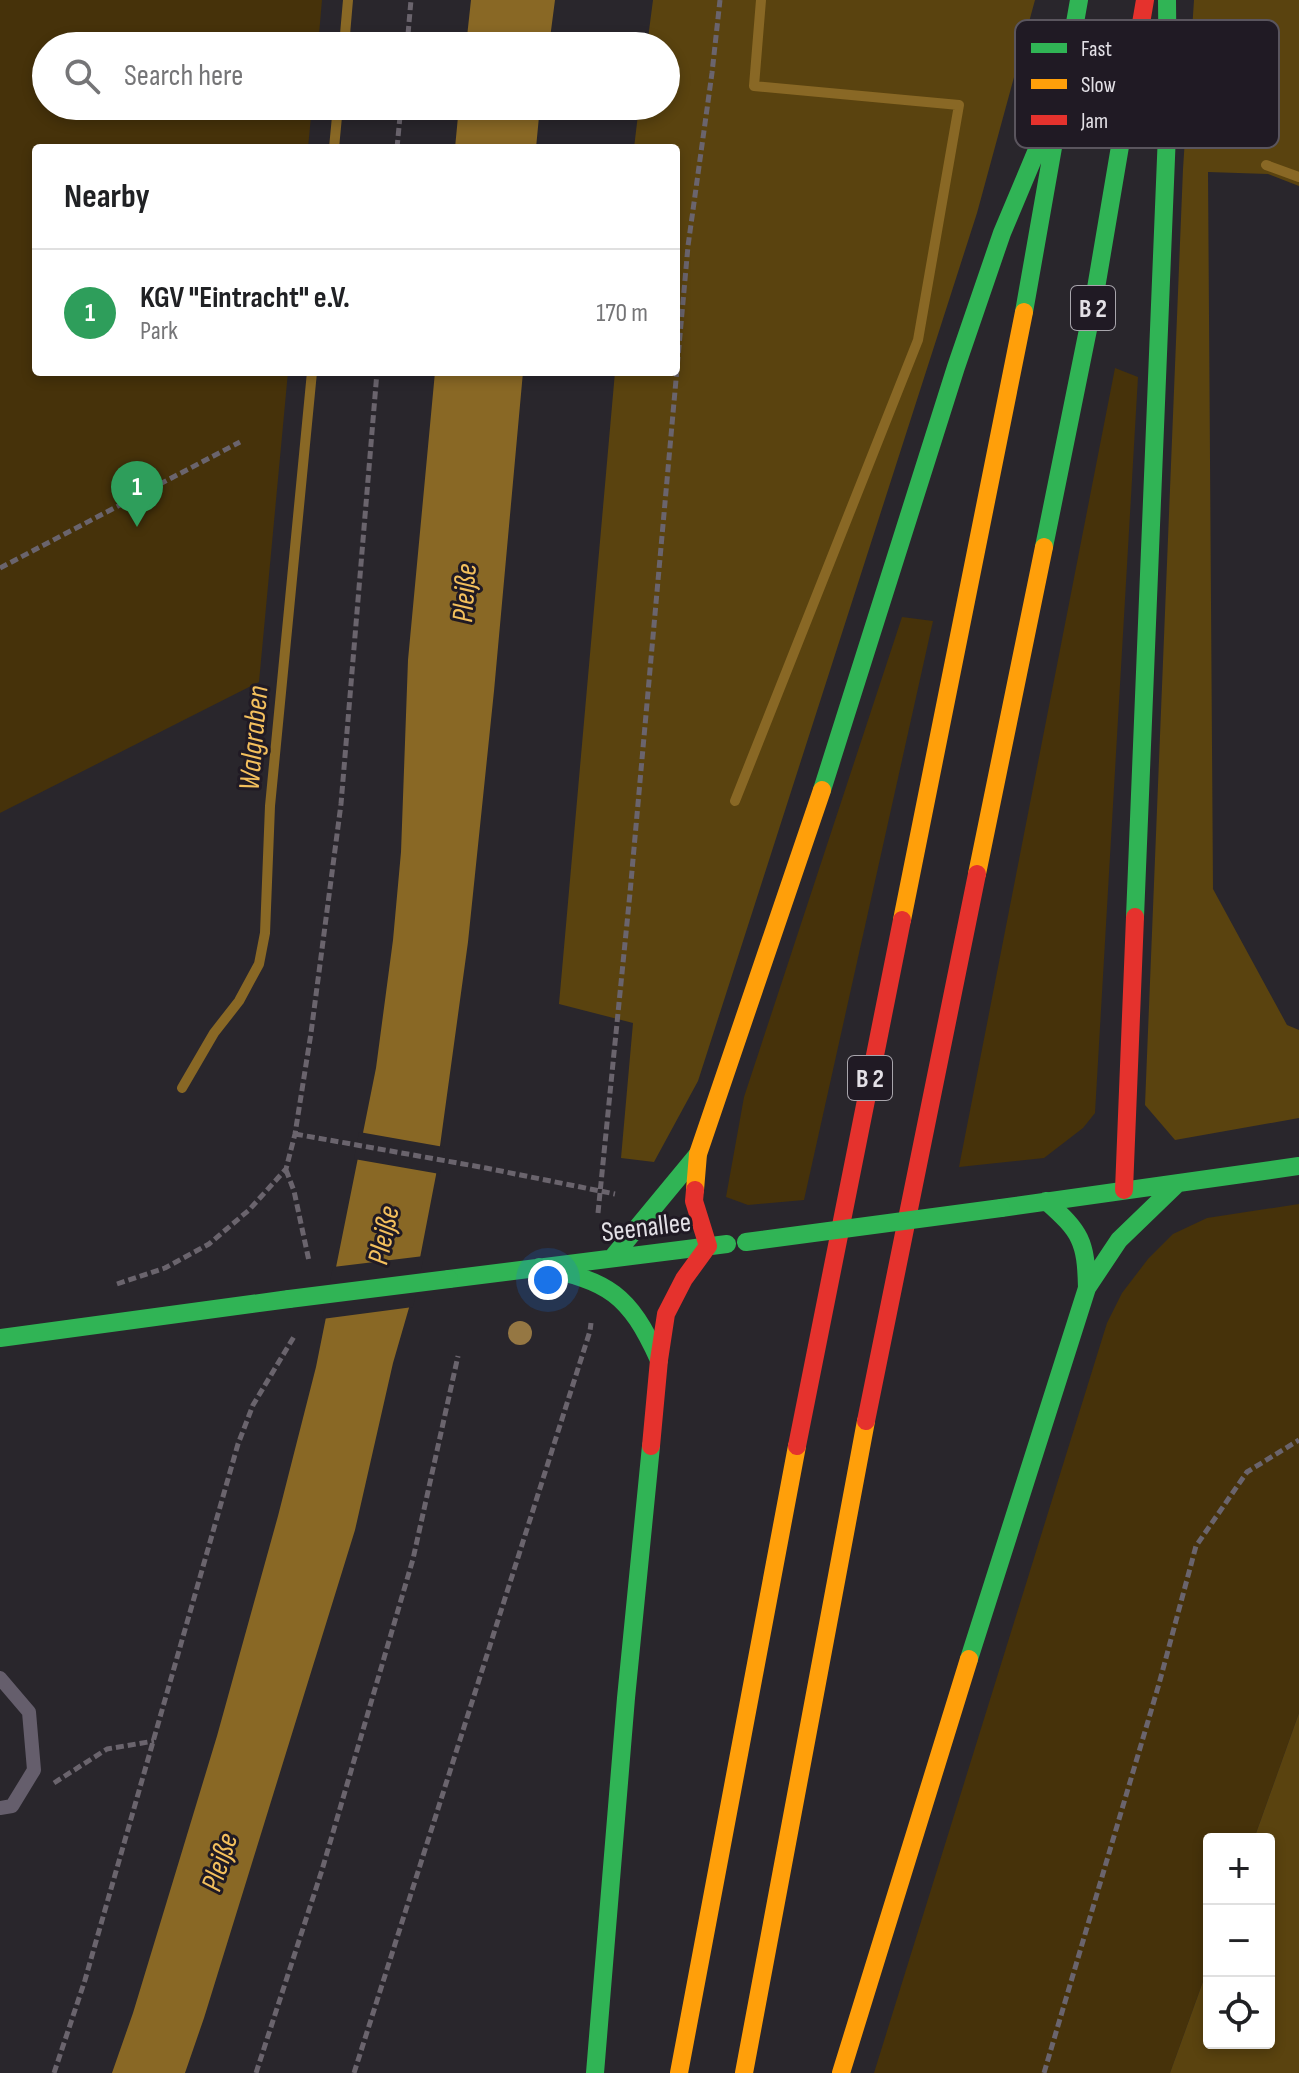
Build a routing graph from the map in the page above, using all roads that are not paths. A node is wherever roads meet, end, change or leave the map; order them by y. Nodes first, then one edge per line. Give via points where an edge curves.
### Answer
1 (1079, 0) edge
2 (1145, 0) edge
3 (1167, 0) edge
4 (1076, 20) edge
5 (1142, 20) edge
6 (1167, 20) edge
7 (1039, 148) edge
8 (1055, 148) edge
9 (1120, 148) edge
10 (1166, 148) edge
11 (698, 1154) junction
12 (1299, 1166) edge
13 (1178, 1183) junction
14 (1124, 1190) junction
15 (1046, 1201) junction
16 (708, 1246) junction
17 (603, 1259) junction
18 (539, 1267) junction
19 (1087, 1288) junction
20 (0, 1338) edge
21 (659, 1360) junction
22 (0, 1678) edge
23 (6, 1807) edge
24 (595, 2073) edge
25 (679, 2073) edge
26 (744, 2073) edge
27 (841, 2073) edge

1 - 4 main road, B 2
2 - 5 main road, B 2
3 - 6 main road
7 - 11 main road via 956,367 809,832
8 - 25 main road, B 2 via 732,1777
9 - 26 main road, B 2 via 1094,300 881,1347
10 - 14 main road
11 - 16 main road via 694,1201
11 - 17 main road
12 - 13 main road, Seenallee
13 - 14 main road, Seenallee
13 - 19 main road via 1119,1240
14 - 15 main road, Seenallee
15 - 16 main road, Seenallee, bridge
15 - 19 main road via 1084,1241
16 - 17 main road, Seenallee
16 - 21 main road via 666,1314
17 - 18 main road, Seenallee
18 - 20 main road, Seenallee, bridge
18 - 21 main road via 576,1274 611,1289 631,1307
19 - 27 main road
21 - 24 main road
22 - 23 lane via 29,1712 34,1770

